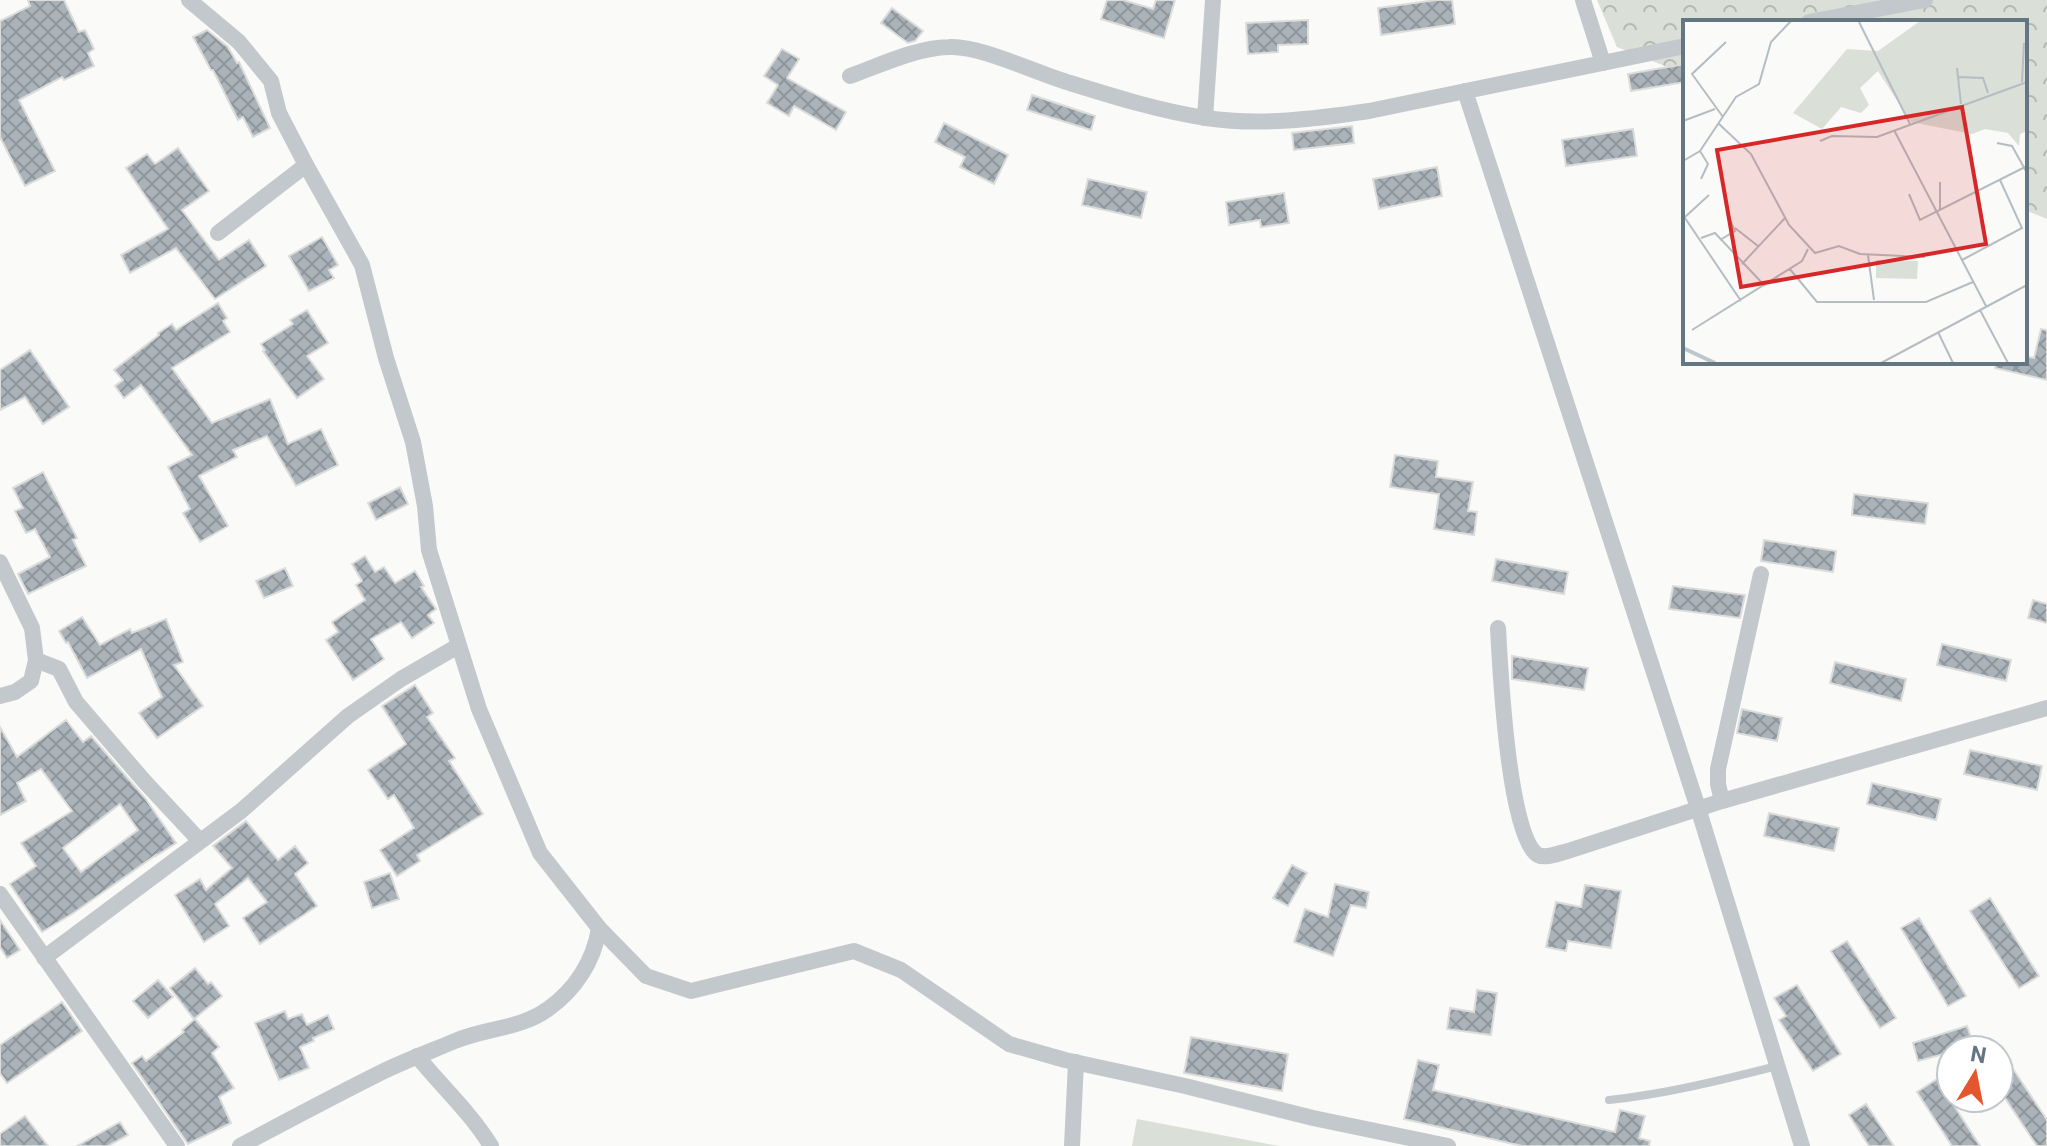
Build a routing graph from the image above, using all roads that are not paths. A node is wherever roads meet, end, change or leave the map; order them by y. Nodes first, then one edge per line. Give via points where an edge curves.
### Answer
1 (189, 0) edge
2 (1213, 0) edge
3 (1583, 0) edge
4 (1925, 0) edge
5 (1820, 20) edge
6 (1683, 46) edge
7 (1603, 63) junction
8 (850, 76) dead end
9 (1465, 91) junction
10 (1205, 118) junction
11 (306, 165) junction
12 (218, 233) dead end
13 (0, 562) edge
14 (1761, 574) dead end
15 (1498, 628) dead end
16 (458, 646) junction
17 (36, 660) junction
18 (0, 696) edge
19 (2047, 708) edge
20 (1722, 801) junction
21 (1698, 808) junction
22 (200, 841) junction
23 (0, 894) edge
24 (599, 928) junction
25 (44, 958) junction
26 (417, 1056) junction
27 (1076, 1062) junction
28 (1777, 1066) junction
29 (1609, 1100) dead end
30 (177, 1146) edge
31 (240, 1146) edge
32 (491, 1146) edge
33 (1072, 1146) edge
34 (1448, 1146) edge
35 (1802, 1146) edge

1 - 11 street via 265,72
2 - 10 street
3 - 7 street
4 - 5 street
6 - 7 street
7 - 9 street
8 - 10 street via 951,46
9 - 10 street via 1316,119
9 - 21 street
11 - 12 street
11 - 16 street via 362,265 413,442 429,550
13 - 17 street via 32,628
14 - 20 street via 1718,769
15 - 21 street via 1513,786 1520,821 1536,853 1568,851
16 - 22 street via 348,716
16 - 24 street via 540,853
17 - 18 street via 31,681
17 - 22 street via 59,669 76,702
19 - 20 street
20 - 21 street
21 - 28 street
22 - 25 street
23 - 25 street
24 - 26 street via 594,953 581,976 549,1009
24 - 27 street via 646,976 691,991 854,951 901,970 1009,1044
25 - 30 street
26 - 31 street
26 - 32 street
27 - 33 street
27 - 34 street
28 - 29 lane
28 - 35 street

